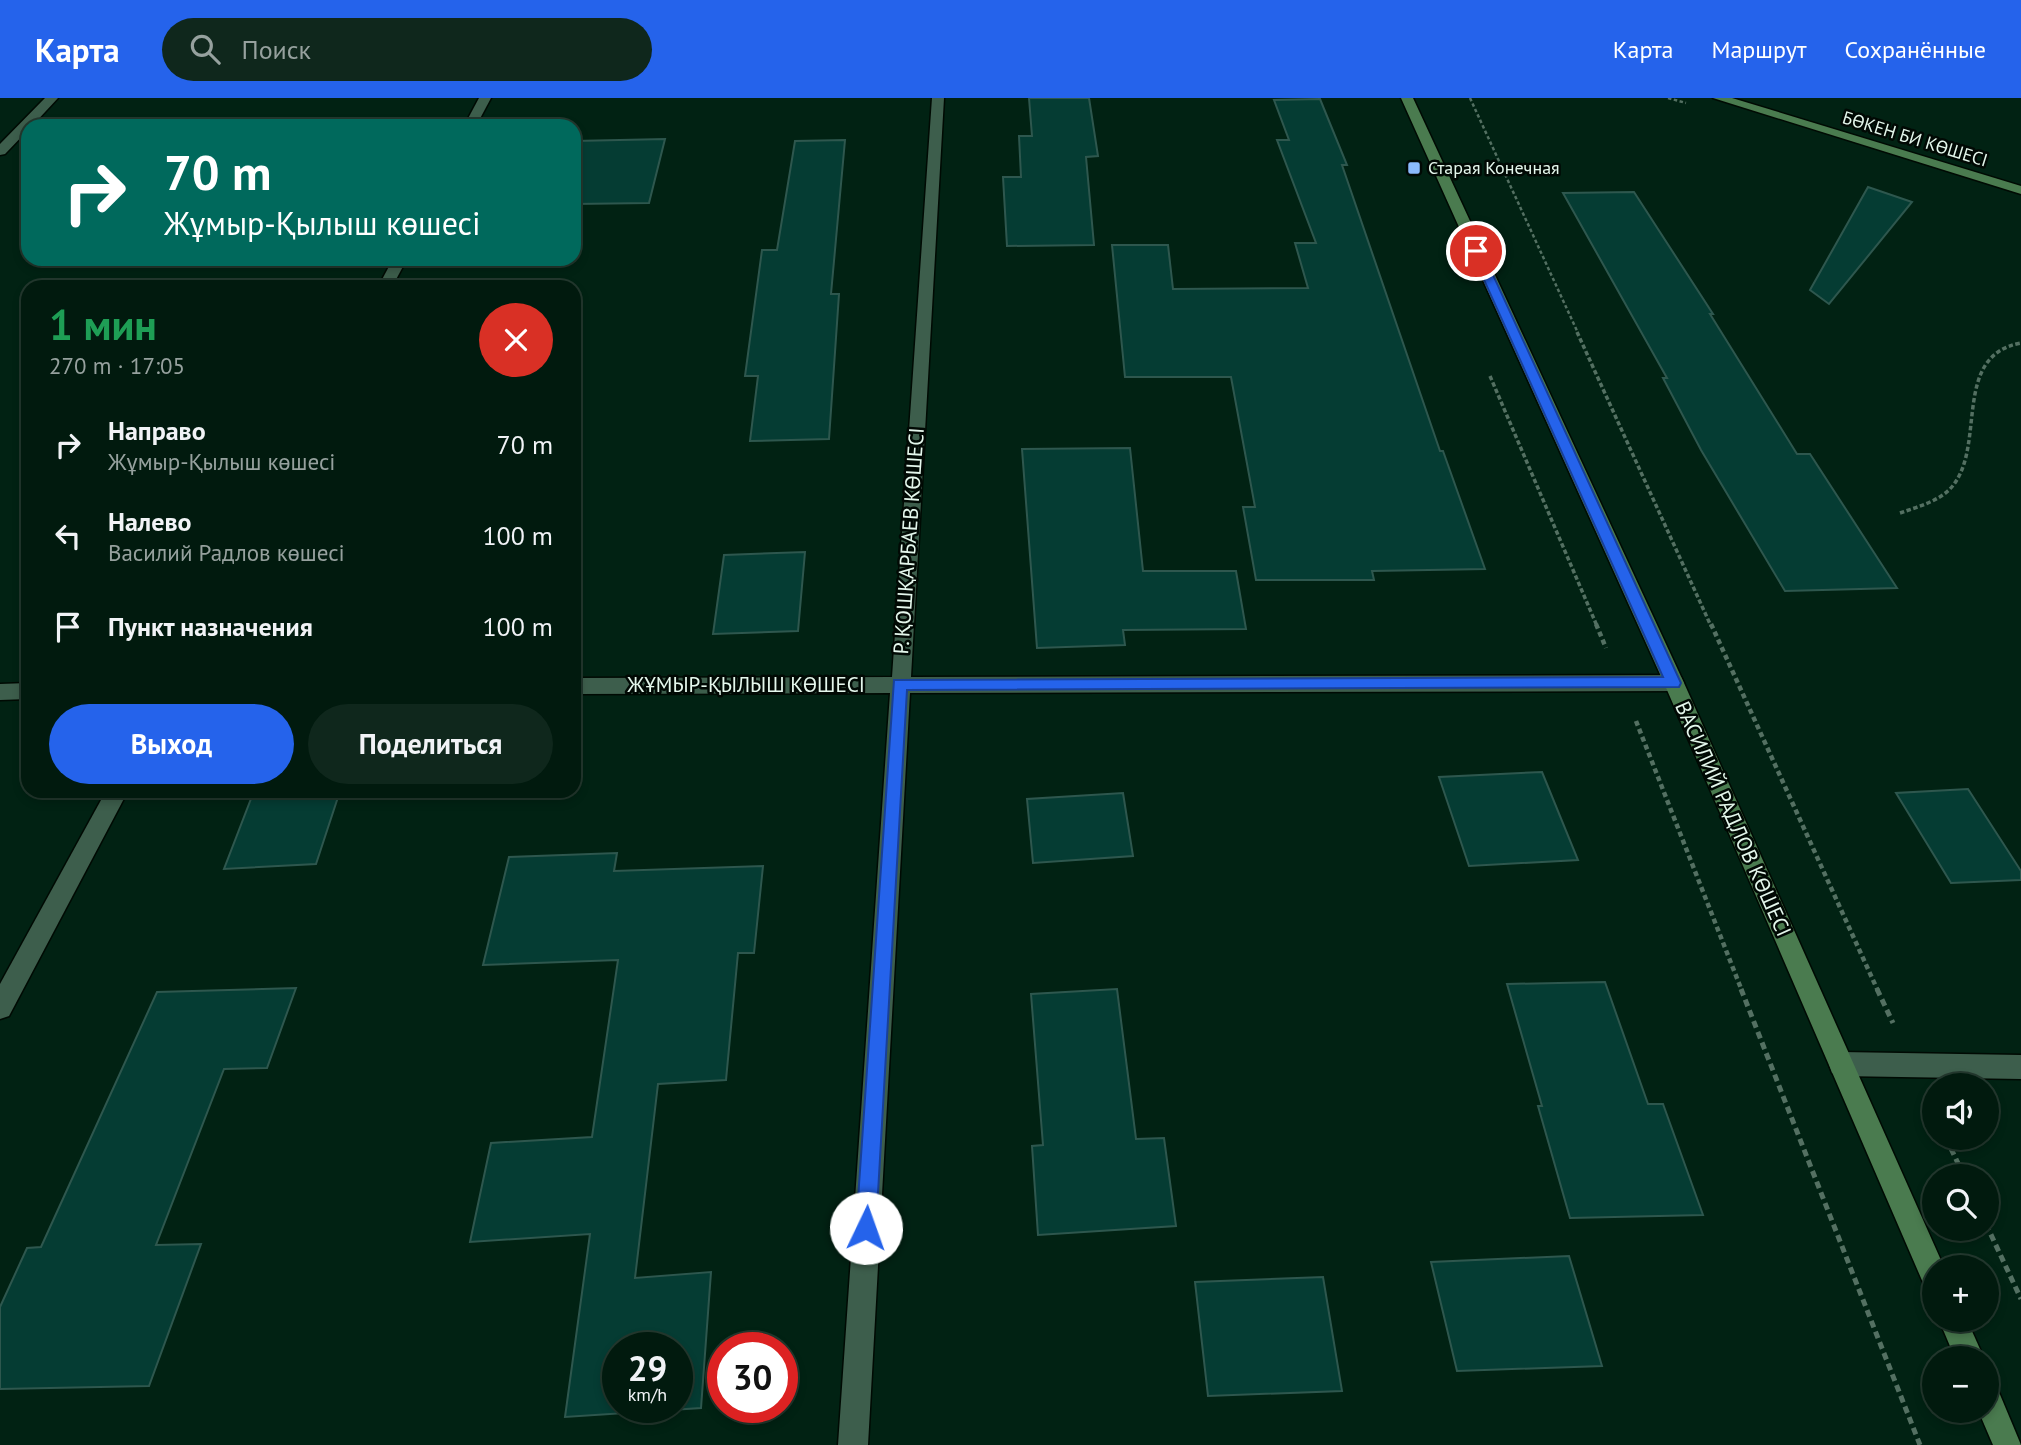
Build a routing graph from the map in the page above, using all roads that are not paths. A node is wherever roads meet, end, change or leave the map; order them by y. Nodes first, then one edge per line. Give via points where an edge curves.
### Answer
1 (52, 98) edge
2 (485, 98) edge
3 (938, 98) edge
4 (1407, 98) edge
5 (1719, 98) edge
6 (31, 119) edge
7 (474, 119) edge
8 (21, 130) edge
9 (0, 151) edge
10 (2021, 190) edge
11 (1674, 683) junction
12 (899, 684) junction
13 (581, 686) edge
14 (21, 691) edge
15 (0, 692) edge
16 (113, 798) edge
17 (0, 1008) edge
18 (1841, 1064) junction
19 (2021, 1067) edge
20 (1925, 1255) edge
21 (1998, 1423) edge
22 (853, 1445) edge
23 (2008, 1445) edge

1 - 6 street
2 - 7 street
3 - 12 street, Р. ҚОШҚАРБАЕВ КӨШЕСІ
4 - 11 street, ВАСИЛИЙ РАДЛОВ КӨШЕСІ
5 - 10 street, БӨКЕН БИ КӨШЕСІ
8 - 9 street
11 - 12 street, ЖҰМЫР-ҚЫЛЫШ КӨШЕСІ
11 - 18 street, ВАСИЛИЙ РАДЛОВ КӨШЕСІ
12 - 13 street, ЖҰМЫР-ҚЫЛЫШ КӨШЕСІ
12 - 22 street, Р. ҚОШҚАРБАЕВ КӨШЕСІ
14 - 15 street
16 - 17 street
18 - 19 street
18 - 20 street, ВАСИЛИЙ РАДЛОВ КӨШЕСІ
21 - 23 street

